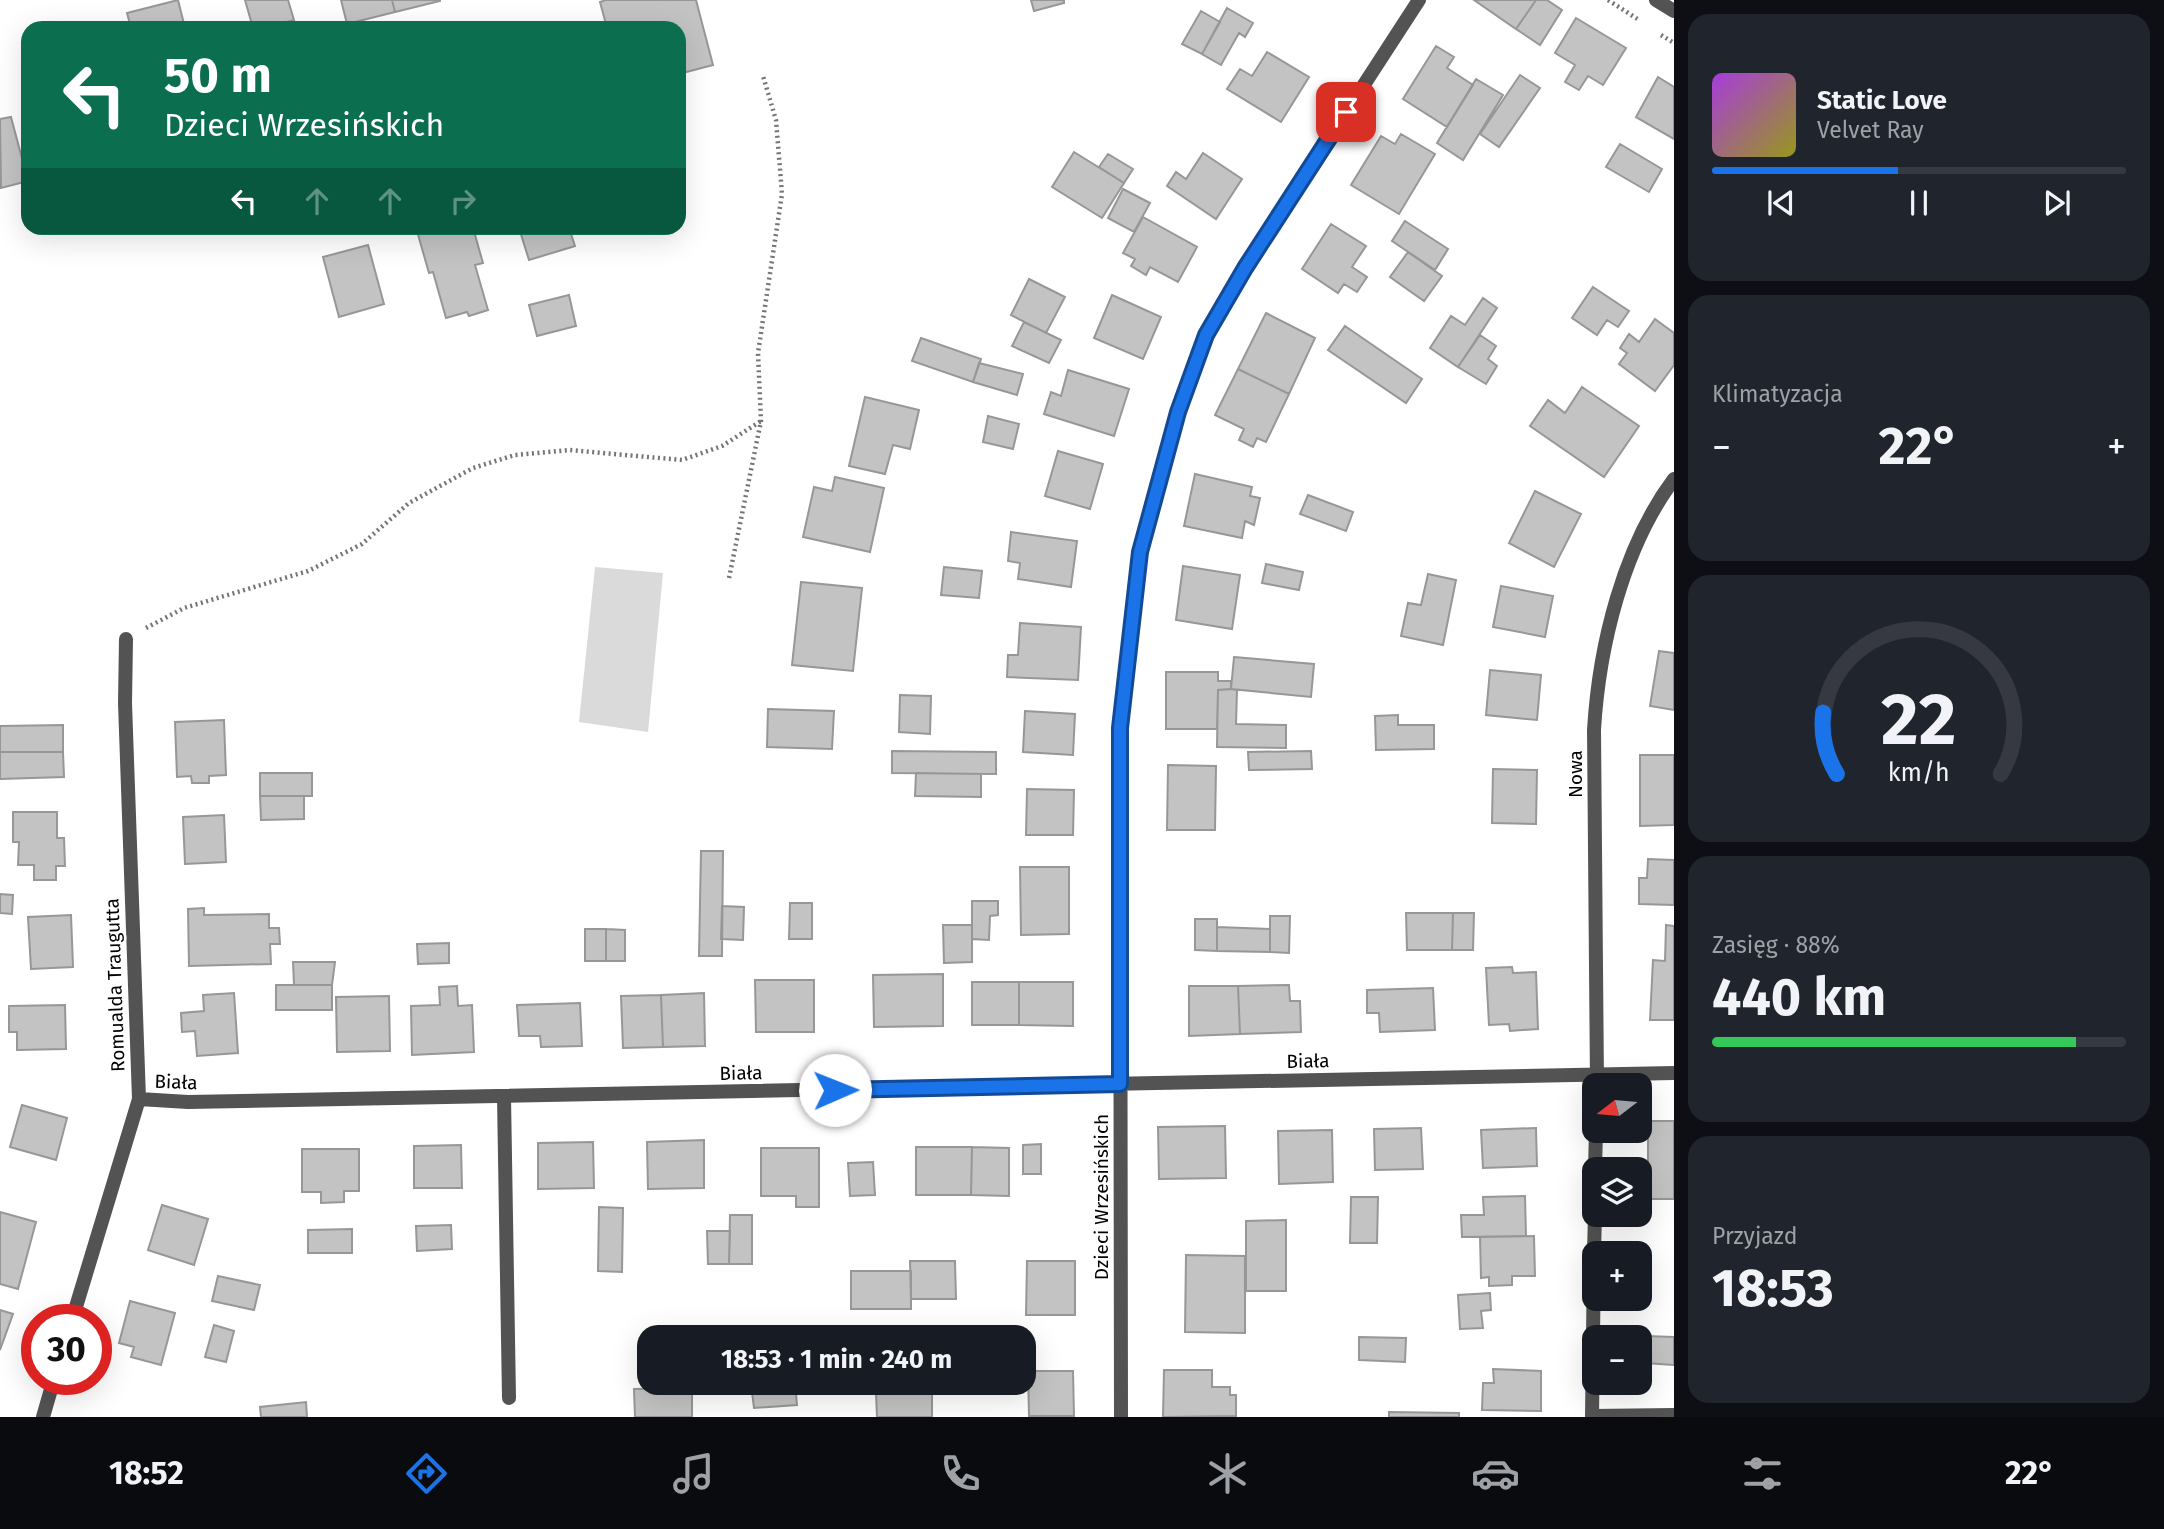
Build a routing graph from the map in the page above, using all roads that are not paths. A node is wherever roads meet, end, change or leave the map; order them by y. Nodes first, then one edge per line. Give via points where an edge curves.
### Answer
1 (1419, 0) edge
2 (1656, 0) edge
3 (1674, 11) edge
4 (1674, 479) edge
5 (125, 639) road end
6 (1597, 1073) edge
7 (1674, 1073) edge
8 (1652, 1075) edge
9 (1582, 1080) edge
10 (1120, 1084) junction
11 (504, 1097) junction
12 (139, 1099) junction
13 (77, 1304) edge
14 (1593, 1311) edge
15 (49, 1395) edge
16 (509, 1398) dead end
17 (1674, 1415) edge
18 (1592, 1416) edge
19 (43, 1417) edge
20 (1121, 1417) edge

1 - 10 street, Dzieci Wrzesińskich via 1245,268 1206,335 1178,412 1140,552 1120,728
2 - 3 street
4 - 6 street, Nowa via 1636,542 1601,660 1594,744
5 - 12 street, Romualda Traugutta
7 - 8 street, Biała
9 - 10 street, Biała
10 - 11 street, Biała
10 - 20 street, Dzieci Wrzesińskich
11 - 12 street, Biała
11 - 16 street
12 - 13 street, Romualda Traugutta
14 - 18 street
15 - 19 street
17 - 18 street

